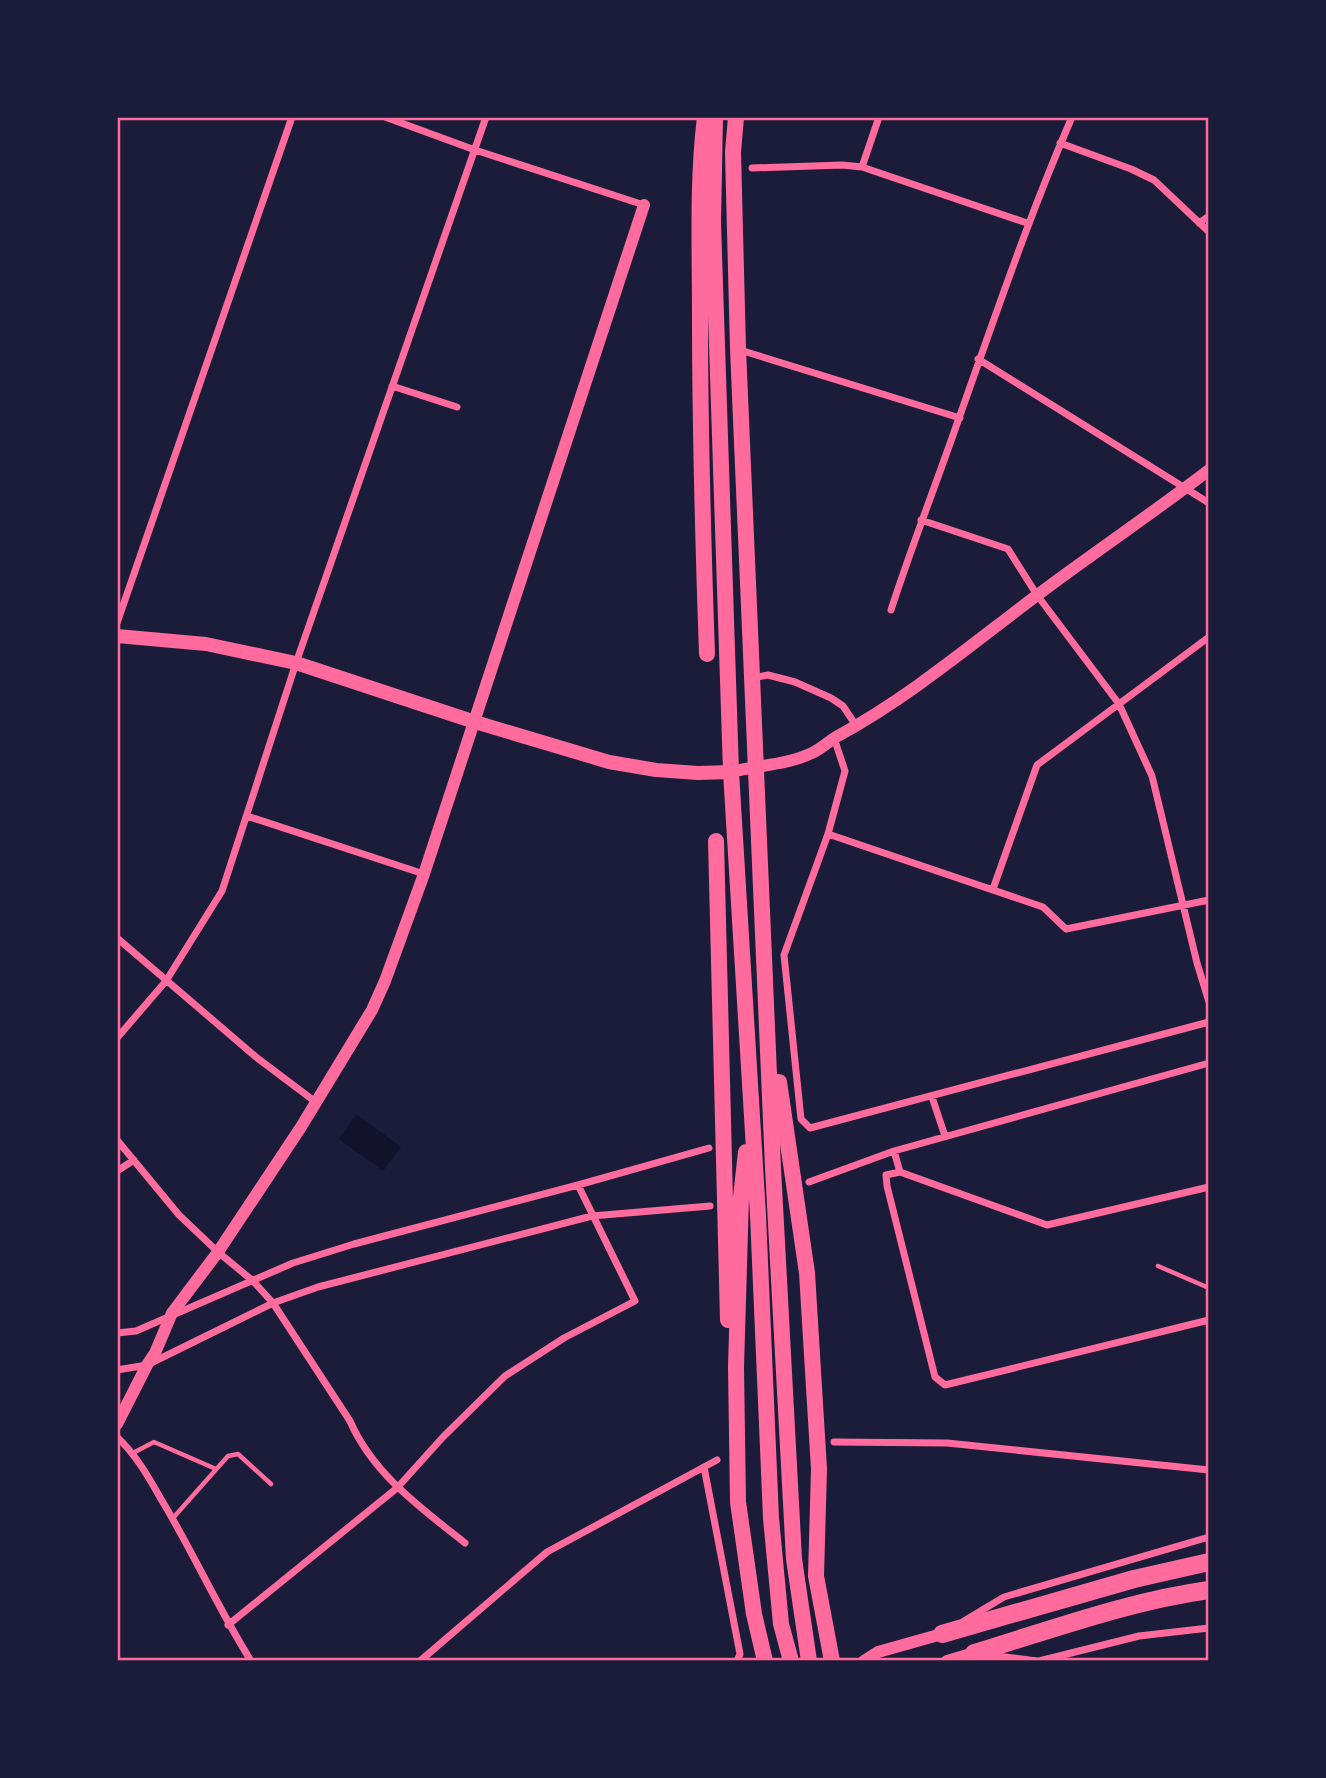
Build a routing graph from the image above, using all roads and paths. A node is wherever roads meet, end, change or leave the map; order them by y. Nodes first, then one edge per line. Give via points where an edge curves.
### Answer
1 (292, 117) edge
2 (385, 117) edge
3 (486, 117) edge
4 (705, 117) edge
5 (715, 117) edge
6 (736, 117) edge
7 (879, 117) edge
8 (1072, 117) edge
9 (1060, 143) junction
10 (475, 150) junction
11 (752, 167) dead end
12 (862, 167) junction
13 (644, 205) joint
14 (1209, 216) edge
15 (1027, 223) junction
16 (1199, 223) junction
17 (1209, 232) edge
18 (738, 349) junction
19 (978, 359) junction
20 (392, 386) junction
21 (457, 407) dead end
22 (960, 418) junction
23 (1209, 470) edge
24 (1184, 489) junction
25 (1209, 503) edge
26 (921, 520) junction
27 (1037, 594) junction
28 (121, 599) edge
29 (891, 610) dead end
30 (117, 623) edge
31 (117, 636) edge
32 (1209, 636) edge
33 (707, 654) dead end
34 (296, 663) junction
35 (752, 678) junction
36 (1119, 704) junction
37 (475, 722) junction
38 (857, 727) junction
39 (834, 738) junction
40 (757, 766) junction
41 (731, 772) junction
42 (247, 816) junction
43 (828, 834) junction
44 (716, 841) dead end
45 (424, 874) junction
46 (993, 889) junction
47 (1209, 900) edge
48 (1184, 903) junction
49 (117, 938) edge
50 (765, 953) junction
51 (784, 956) junction
52 (166, 981) junction
53 (1209, 1002) edge
54 (1209, 1022) edge
55 (117, 1038) edge
56 (1209, 1063) edge
57 (932, 1097) junction
58 (317, 1103) junction
59 (945, 1136) junction
60 (779, 1139) junction
61 (117, 1140) edge
62 (716, 1150) junction
63 (894, 1151) junction
64 (134, 1160) junction
65 (117, 1171) edge
66 (900, 1172) junction
67 (749, 1175) junction
68 (809, 1182) dead end
69 (578, 1185) junction
70 (1209, 1187) edge
71 (710, 1206) dead end
72 (592, 1216) junction
73 (218, 1252) junction
74 (1158, 1266) dead end
75 (253, 1281) junction
76 (1209, 1288) edge
77 (273, 1303) junction
78 (172, 1313) junction
79 (1209, 1320) edge
80 (117, 1333) edge
81 (147, 1364) junction
82 (736, 1367) junction
83 (117, 1370) edge
84 (117, 1424) edge
85 (117, 1437) edge
86 (834, 1442) dead end
87 (133, 1452) junction
88 (717, 1460) dead end
89 (704, 1467) junction
90 (216, 1469) junction
91 (1209, 1470) edge
92 (271, 1484) dead end
93 (397, 1488) junction
94 (173, 1518) junction
95 (1209, 1537) edge
96 (465, 1543) dead end
97 (1209, 1563) edge
98 (1209, 1590) edge
99 (228, 1625) junction
100 (1209, 1628) edge
101 (942, 1634) junction
102 (974, 1653) junction
103 (251, 1661) edge
104 (420, 1661) edge
105 (737, 1661) edge
106 (765, 1661) edge
107 (791, 1661) edge
108 (809, 1661) edge
109 (832, 1661) edge
110 (864, 1661) edge
111 (947, 1661) edge
112 (1038, 1661) edge

1 - 28 street
2 - 10 street
3 - 10 street
4 - 33 highway via 699,226 700,481
5 - 41 highway via 713,223
6 - 18 highway
7 - 12 street
8 - 9 street
9 - 15 street
9 - 16 street via 1154,180
10 - 13 street
10 - 20 street
11 - 12 street
12 - 15 street
13 - 37 street
14 - 16 street
15 - 19 street
16 - 17 street
18 - 22 street
18 - 35 highway
19 - 22 street
19 - 24 street
20 - 21 street
20 - 34 street
22 - 26 street
23 - 24 street
24 - 25 street
24 - 27 street
26 - 27 street via 1008,549
26 - 29 street
27 - 36 street
27 - 38 street
28 - 30 street
31 - 34 main road via 206,644
32 - 36 street
34 - 37 main road
34 - 42 street
35 - 38 street via 768,675 831,698 843,706
35 - 40 highway
36 - 46 street via 1037,765
36 - 48 street via 1152,776
37 - 41 main road via 609,762 656,770
37 - 45 street
38 - 39 street
39 - 40 street via 789,762
39 - 43 street via 845,771
40 - 41 street
40 - 50 highway
41 - 67 highway via 750,1101
42 - 45 street
42 - 52 street via 222,891
43 - 46 street
43 - 51 street
44 - 62 highway
45 - 58 street via 372,1010
46 - 48 street via 1043,907 1066,929
47 - 48 street
48 - 53 street
49 - 52 street
50 - 51 street
50 - 60 highway
51 - 57 street via 801,1119 810,1128
52 - 55 street
52 - 58 street
54 - 57 street
56 - 59 street
57 - 59 street
58 - 73 street
59 - 63 street
60 - 108 highway via 773,1168 790,1514
60 - 109 highway via 790,1163 807,1273 819,1469 816,1576
61 - 64 street
62 - 69 street
62 - 82 highway via 725,1184 729,1341
63 - 66 street
63 - 68 street
64 - 65 street
64 - 73 street via 179,1216
66 - 70 street via 1047,1225
66 - 79 street via 886,1175 887,1186 935,1377 945,1385
67 - 82 highway via 741,1197
67 - 107 highway via 771,1518 781,1624
69 - 72 street
69 - 75 street via 354,1244
71 - 72 street
72 - 77 street via 318,1287
72 - 93 street via 635,1300 505,1376
73 - 75 street
73 - 78 street
74 - 76 lane
75 - 77 street
75 - 78 street
77 - 81 street
77 - 93 street via 350,1421 359,1443
78 - 80 street via 136,1331
78 - 81 street
81 - 83 street
81 - 84 street
82 - 106 highway via 738,1502
85 - 87 street
86 - 91 street via 947,1443
87 - 90 lane via 154,1442
87 - 94 street
88 - 89 street
89 - 104 street via 547,1552
89 - 105 street via 740,1654
90 - 92 lane via 228,1456 238,1454
90 - 94 lane
93 - 96 street
93 - 99 street
94 - 99 street
95 - 101 street via 1004,1597
97 - 101 highway via 1178,1567
98 - 102 highway via 1138,1605
99 - 103 street
100 - 112 street via 1139,1636
101 - 110 street via 878,1652
102 - 111 street
102 - 112 street

